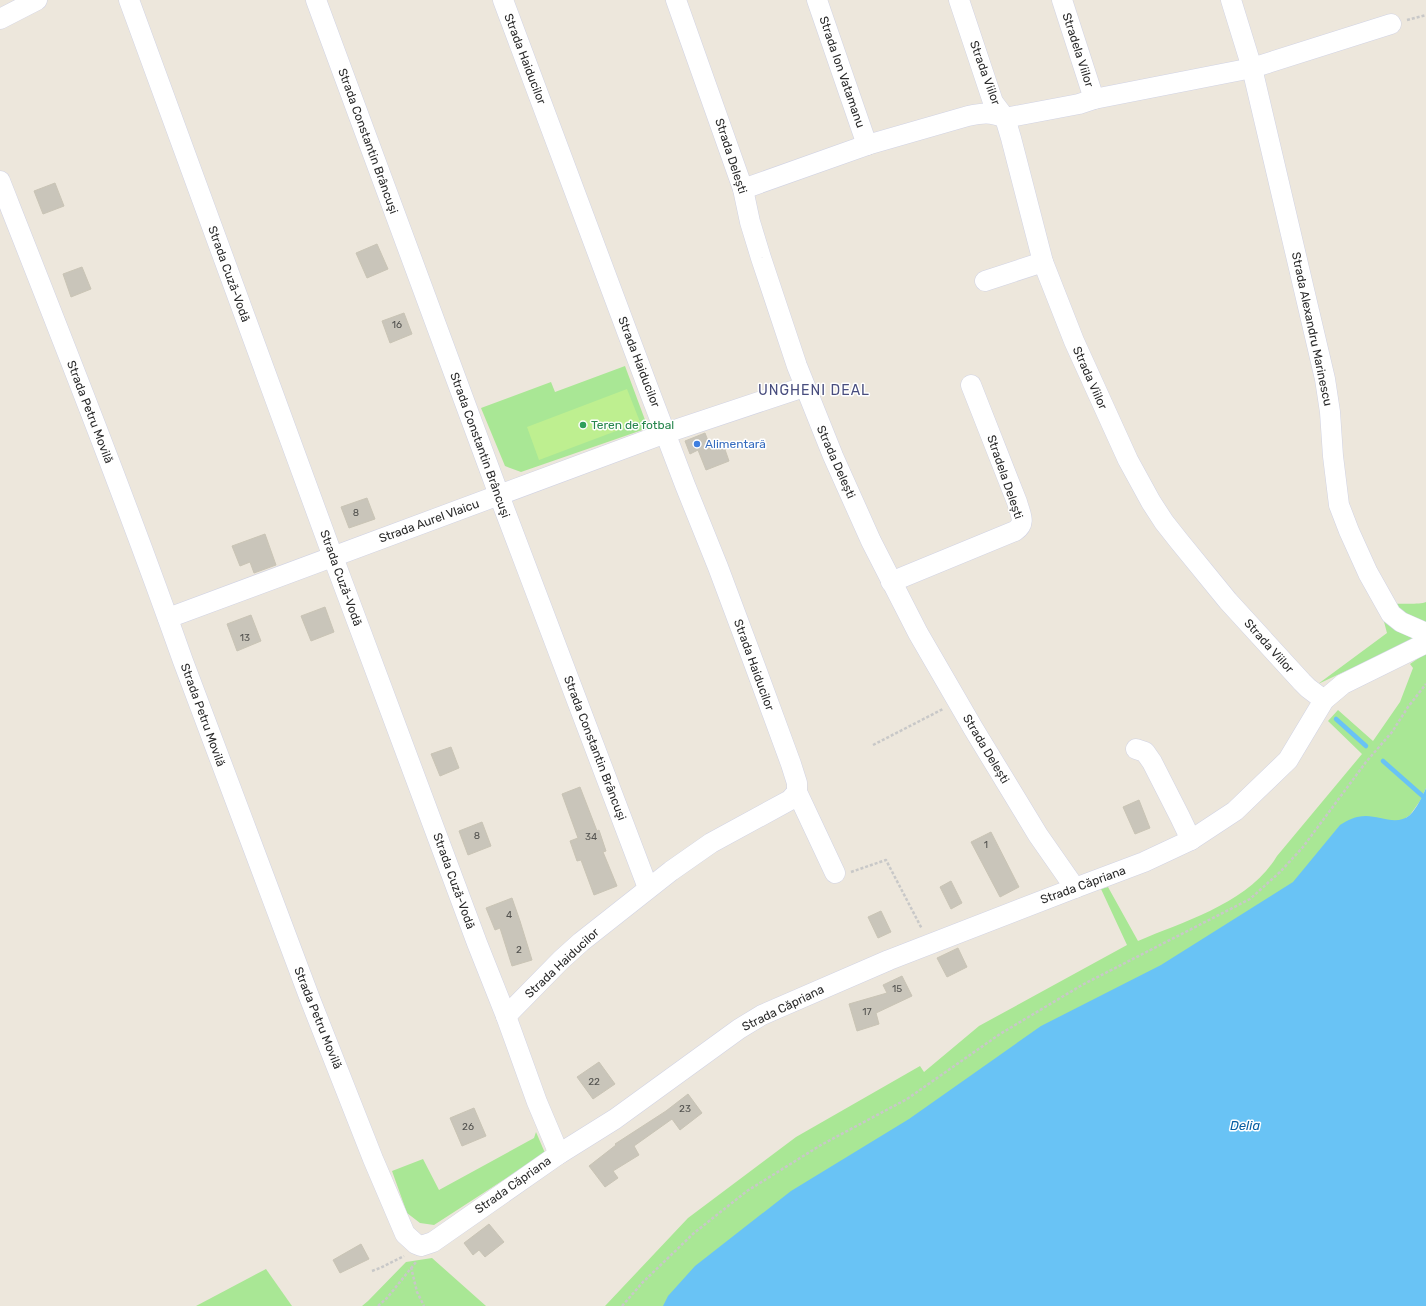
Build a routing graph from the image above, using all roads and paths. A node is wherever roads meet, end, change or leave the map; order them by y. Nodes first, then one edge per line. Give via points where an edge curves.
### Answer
1 (37, 0) edge
2 (129, 0) edge
3 (316, 0) edge
4 (502, 0) edge
5 (676, 0) edge
6 (818, 0) edge
7 (959, 0) edge
8 (1062, 0) edge
9 (1230, 0) edge
10 (0, 19) edge
11 (1391, 24) dead end
12 (1252, 68) junction
13 (1094, 99) junction
14 (1005, 118) junction
15 (867, 145) junction
16 (0, 182) edge
17 (743, 189) junction
18 (1043, 262) junction
19 (985, 281) dead end
20 (971, 385) dead end
21 (804, 387) junction
22 (666, 433) junction
23 (499, 495) junction
24 (333, 557) junction
25 (892, 582) junction
26 (168, 618) junction
27 (1426, 633) edge
28 (1426, 643) edge
29 (1426, 684) edge
30 (1324, 700) junction
31 (958, 702) junction
32 (873, 745) dead end
33 (1136, 749) dead end
34 (797, 792) junction
35 (1191, 840) junction
36 (835, 873) joint
37 (648, 888) junction
38 (1075, 888) junction
39 (929, 944) junction
40 (506, 1016) junction
41 (559, 1154) junction
42 (424, 1243) junction
43 (411, 1267) junction
44 (372, 1271) dead end
45 (378, 1306) edge
46 (424, 1306) edge
47 (622, 1306) edge

1 - 10 street
2 - 24 street, Strada Cuză-Vodă
3 - 23 street, Strada Constantin Brâncuşi
4 - 22 street, Strada Haiducilor
5 - 17 street, Strada Delești
6 - 15 street, Strada Ion Vatamanu
7 - 14 street, Strada Viilor via 993,102
8 - 13 street, Stradela Viilor
9 - 12 street, Strada Alexandru Marinescu
11 - 12 street
12 - 13 street
12 - 27 street, Strada Alexandru Marinescu via 1325,380 1342,514 1368,573 1391,614 1401,622
13 - 14 street
14 - 15 street via 985,113 968,116
14 - 18 street, Strada Viilor
15 - 17 street
16 - 26 street, Strada Petru Movilă
17 - 21 street, Strada Delești via 772,295
18 - 19 street
18 - 30 street, Strada Viilor via 1074,341 1128,460 1159,515 1228,601 1308,688
20 - 25 street, Stradela Delești via 1017,502 1022,524 1015,532
21 - 22 street, Strada Aurel Vlaicu
21 - 25 street, Strada Delești
22 - 23 street, Strada Aurel Vlaicu
22 - 34 street, Strada Haiducilor via 791,764 797,782
23 - 24 street, Strada Aurel Vlaicu
23 - 37 street, Strada Constantin Brâncuşi
24 - 26 street, Strada Aurel Vlaicu
24 - 40 street, Strada Cuză-Vodă
25 - 31 street, Strada Delești
26 - 42 street, Strada Petru Movilă via 310,999 373,1159 405,1234
28 - 30 street, Strada Căpriana via 1343,684
29 - 47 path via 1303,847 1250,899 1082,985 1000,1034 907,1099 821,1145 747,1191 694,1232 642,1282
30 - 35 street, Strada Căpriana via 1288,760 1235,811
31 - 32 path
31 - 38 street, Strada Delești via 1038,835
33 - 35 street via 1145,752 1152,762
34 - 36 street, Strada Haiducilor
34 - 37 street, Strada Haiducilor via 790,800 711,843
35 - 38 street, Strada Căpriana via 1144,862
36 - 39 path via 844,874 886,860
37 - 40 street, Strada Haiducilor via 561,960
38 - 39 street, Strada Căpriana
39 - 41 street, Strada Căpriana via 845,978 739,1029 615,1119
40 - 41 street, Strada Cuză-Vodă
41 - 42 street, Strada Căpriana
42 - 43 path
42 - 44 path
43 - 45 path
43 - 46 path via 417,1292

